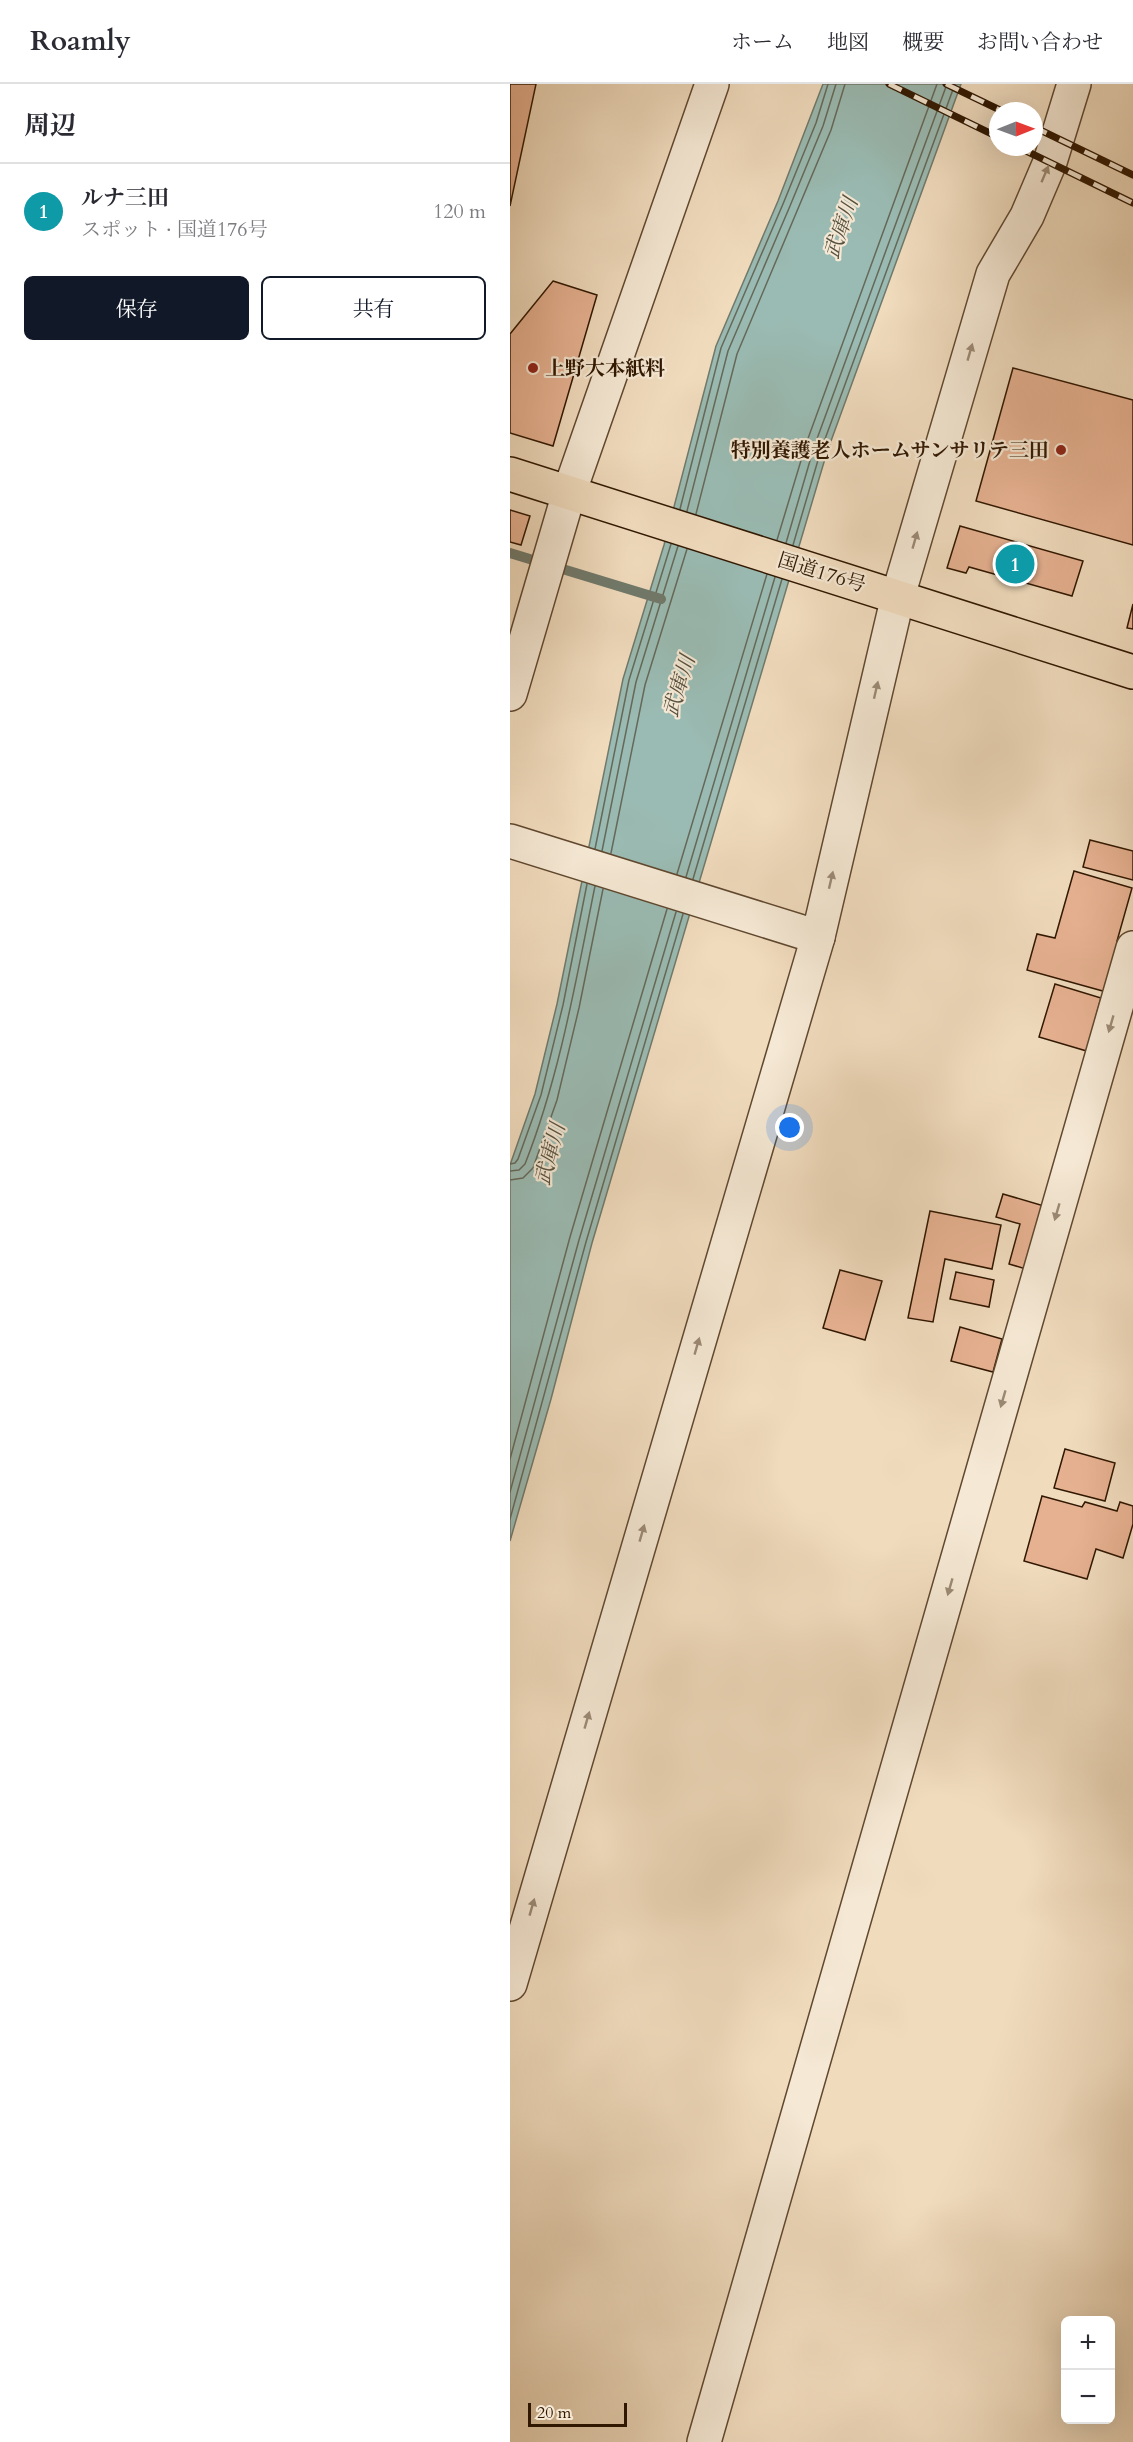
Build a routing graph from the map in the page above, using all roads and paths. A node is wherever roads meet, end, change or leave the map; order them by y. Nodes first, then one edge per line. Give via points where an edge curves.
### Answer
1 (712, 84) edge
2 (1074, 84) edge
3 (510, 474) edge
4 (569, 493) junction
5 (898, 596) junction
6 (1133, 672) edge
7 (510, 694) edge
8 (510, 841) edge
9 (805, 932) junction
10 (1133, 948) edge
11 (510, 1984) edge
12 (704, 2442) edge

1 - 4 street
5 -> 2 street via 993,274 1026,216 1050,162
3 - 4 highway, 国道176号
4 - 5 highway, 国道176号
4 - 7 street
5 - 6 highway, 国道176号
9 -> 5 street
8 - 9 street
11 -> 9 street
10 -> 12 street

